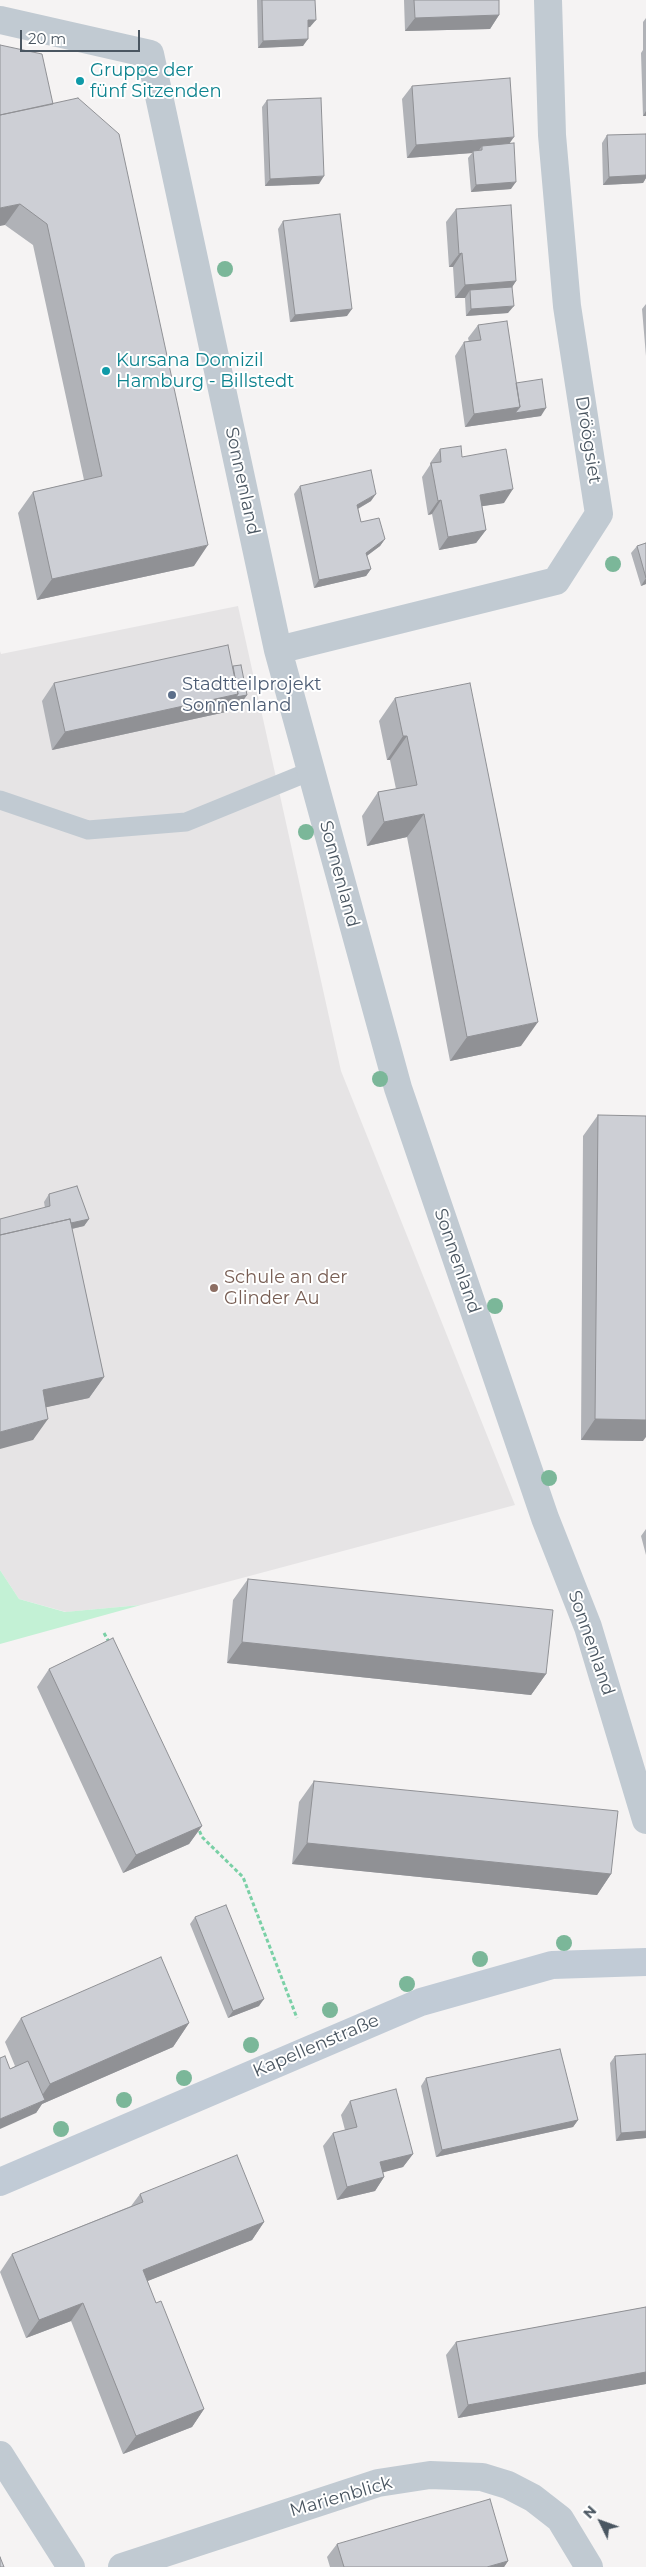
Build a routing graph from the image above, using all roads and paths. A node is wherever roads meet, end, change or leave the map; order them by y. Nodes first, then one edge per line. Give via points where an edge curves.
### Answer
1 (548, 0) edge
2 (0, 20) edge
3 (278, 650) junction
4 (311, 771) junction
5 (0, 800) edge
6 (104, 1633) dead end
7 (113, 1651) edge
8 (194, 1819) edge
9 (646, 1820) edge
10 (646, 1962) edge
11 (309, 2050) junction
12 (0, 2182) edge
13 (4, 2470) edge
14 (71, 2567) edge
15 (122, 2567) edge
16 (589, 2567) edge

1 - 3 street, Dröögsiet via 552,135 567,306 599,514 556,581
2 - 3 street, Sonnenland via 150,54
3 - 4 street, Sonnenland
4 - 5 lane via 186,822 88,830
4 - 9 street, Sonnenland via 398,1088 545,1518 588,1627
6 - 7 path
8 - 11 path via 202,1836 243,1877
10 - 11 street, Kapellenstraße via 552,1965 421,2002
11 - 12 street, Kapellenstraße
13 - 14 street
15 - 16 street, Marienblick via 378,2483 430,2475 482,2477 508,2485 533,2498 560,2519

